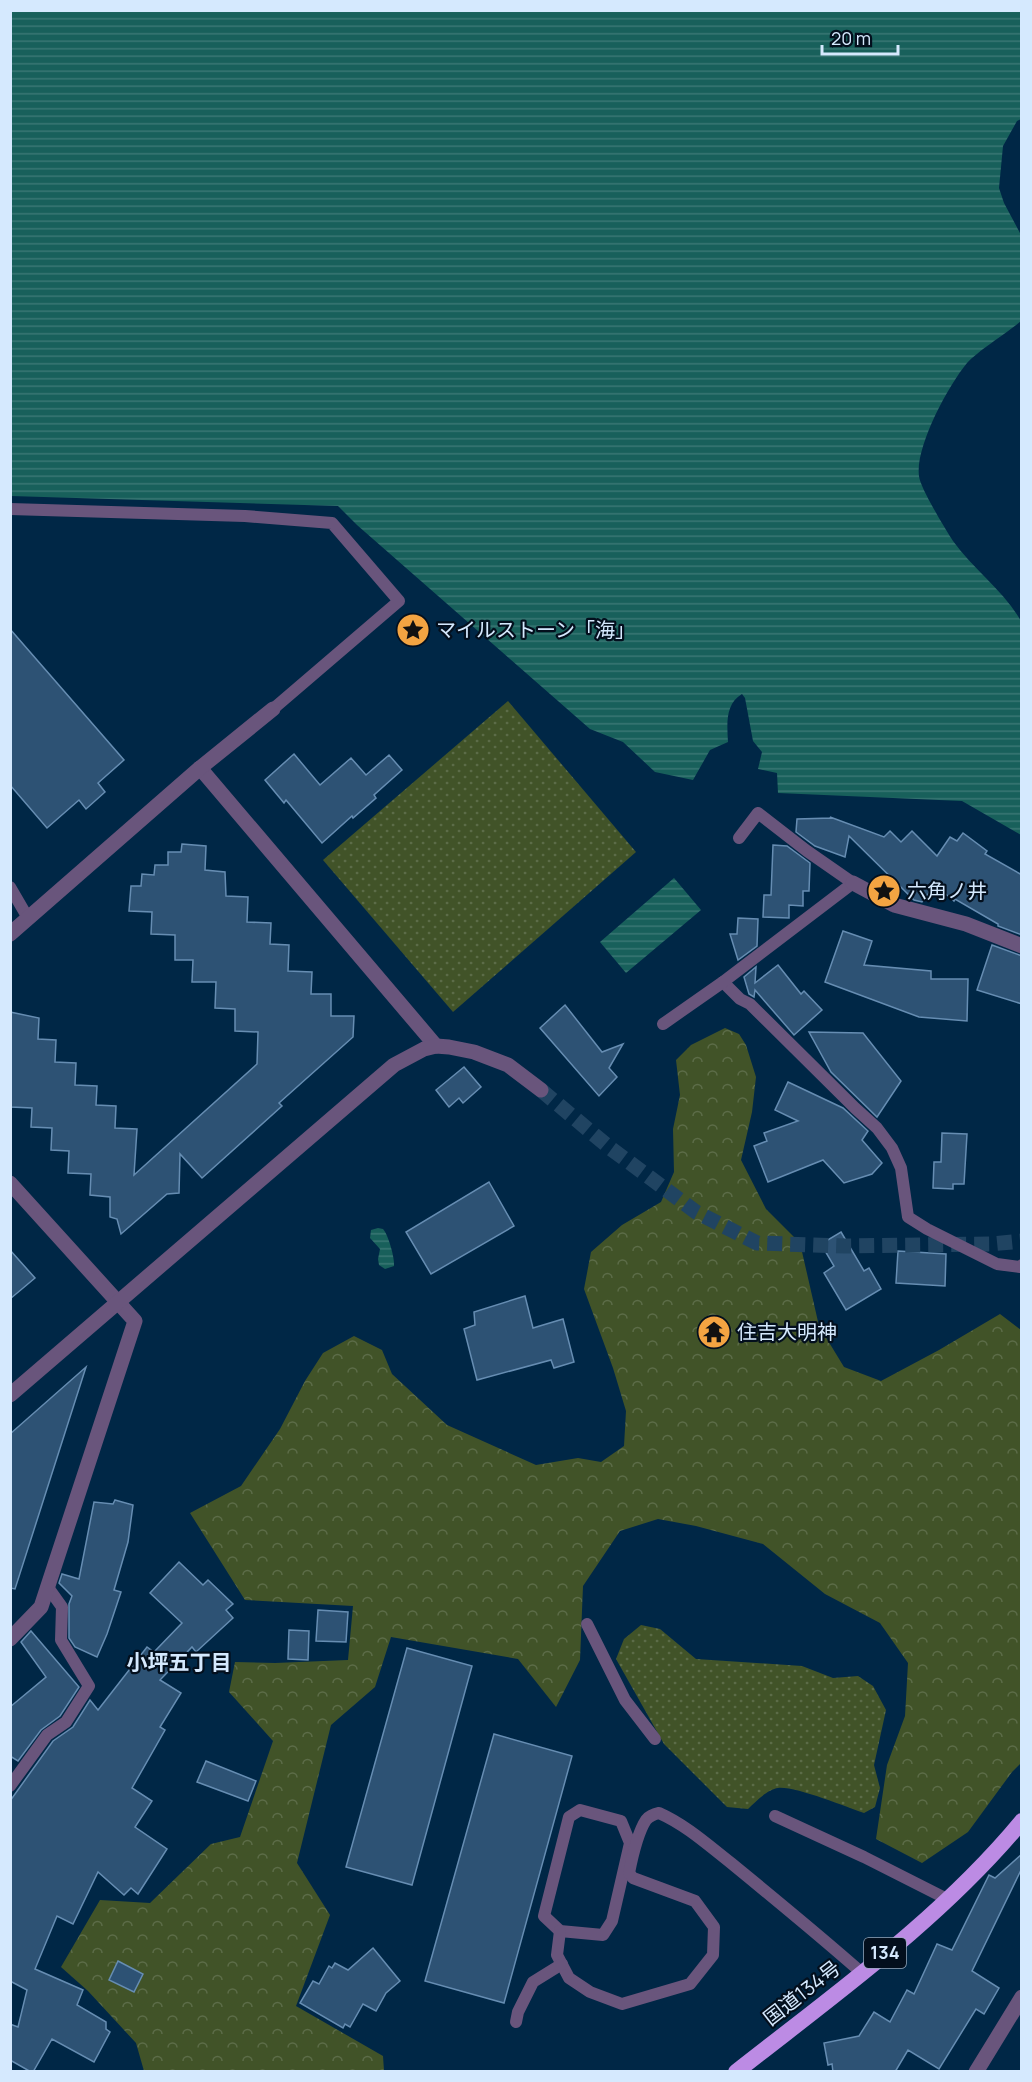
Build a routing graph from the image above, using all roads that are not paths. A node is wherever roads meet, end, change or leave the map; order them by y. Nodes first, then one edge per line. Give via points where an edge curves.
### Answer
1 (10, 509) edge
2 (273, 709) joint
3 (200, 768) junction
4 (739, 838) dead end
5 (853, 883) junction
6 (10, 887) edge
7 (28, 918) junction
8 (10, 934) edge
9 (1022, 946) edge
10 (723, 982) junction
11 (663, 1024) dead end
12 (436, 1046) junction
13 (541, 1090) tunnel mouth
14 (10, 1183) edge
15 (1022, 1265) edge
16 (118, 1303) junction
17 (10, 1395) edge
18 (47, 1587) junction
19 (587, 1624) dead end
20 (10, 1639) edge
21 (655, 1739) dead end
22 (10, 1786) edge
23 (775, 1816) dead end
24 (1022, 1821) edge
25 (947, 1899) junction
26 (560, 1931) junction
27 (562, 1964) junction
28 (862, 1973) junction
29 (1022, 1997) edge
30 (516, 2022) dead end
31 (736, 2072) edge
32 (976, 2072) edge

1 - 2 lane via 245,516 332,523 399,601
2 - 3 street
3 - 7 street
3 - 12 street
4 - 5 lane via 758,813
5 - 9 street via 894,904 966,924
5 - 10 lane
6 - 7 lane
7 - 8 street
10 - 11 lane
10 - 15 lane via 877,1128 901,1168 908,1217 997,1264
12 - 13 street via 474,1052 508,1065
12 - 16 street via 414,1052 394,1065
14 - 16 street
16 - 17 street
16 - 18 street via 135,1321
18 - 20 street via 40,1607
18 - 22 lane via 62,1607 61,1640 89,1686 66,1722 46,1735
19 - 21 lane via 625,1700
23 - 25 lane
24 - 25 highway, 国道134号 / 134 via 991,1858
25 - 28 highway, 国道134号 / 134
26 - 26 lane via 544,1916 569,1817 579,1810 621,1821 630,1843 612,1921 603,1935
26 - 27 lane via 557,1955
27 - 28 lane via 569,1978 590,1992 622,2004 690,1984 713,1955 714,1927 695,1901 633,1878 629,1873 646,1819 659,1813 702,1840
27 - 30 lane via 533,1982
28 - 31 highway, 国道134号 / 134
29 - 32 street

